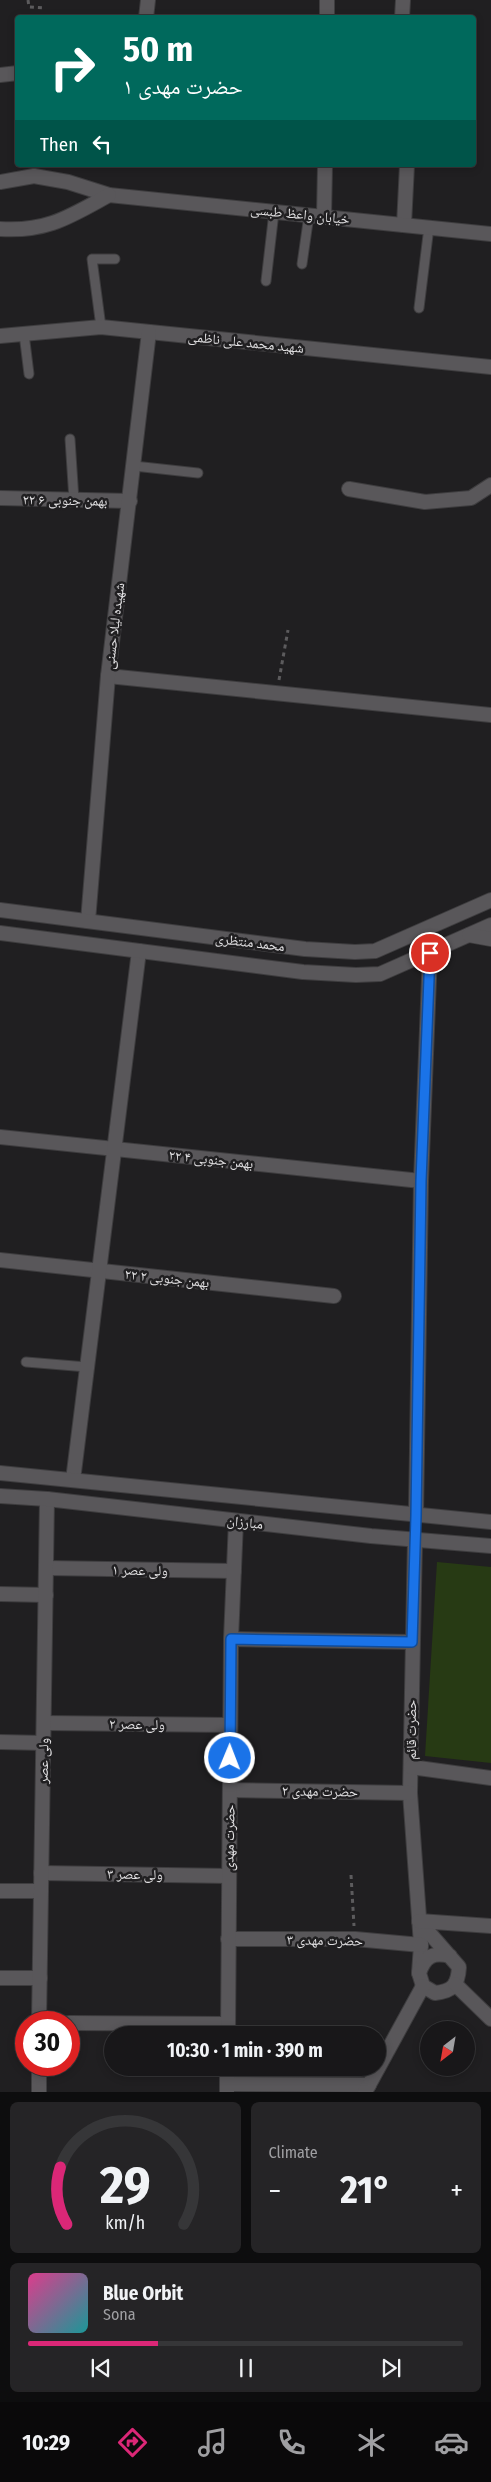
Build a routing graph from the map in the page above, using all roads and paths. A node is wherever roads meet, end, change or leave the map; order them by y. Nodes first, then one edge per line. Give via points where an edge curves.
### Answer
1 (28, 0) edge
2 (148, 0) edge
3 (327, 0) edge
4 (403, 0) edge
5 (44, 8) dead end
6 (146, 15) edge
7 (327, 15) edge
8 (402, 15) edge
9 (15, 73) edge
10 (0, 75) edge
11 (325, 167) edge
12 (406, 167) edge
13 (0, 182) edge
14 (108, 195) junction
15 (274, 212) junction
16 (310, 215) junction
17 (324, 217) junction
18 (404, 225) junction
19 (429, 227) junction
20 (0, 229) edge
21 (491, 234) edge
22 (115, 259) dead end
23 (302, 264) dead end
24 (266, 281) dead end
25 (419, 308) dead end
26 (101, 326) junction
27 (149, 332) junction
28 (24, 334) junction
29 (0, 336) edge
30 (491, 367) edge
31 (29, 374) dead end
32 (70, 439) dead end
33 (134, 466) junction
34 (198, 473) dead end
35 (491, 485) edge
36 (349, 489) dead end
37 (0, 498) edge
38 (74, 500) junction
39 (130, 501) junction
40 (288, 630) dead end
41 (108, 676) junction
42 (277, 693) junction
43 (491, 714) edge
44 (491, 900) edge
45 (0, 910) edge
46 (88, 921) junction
47 (491, 925) edge
48 (0, 933) edge
49 (468, 935) junction
50 (491, 939) edge
51 (138, 951) junction
52 (430, 953) junction
53 (0, 1137) edge
54 (114, 1149) junction
55 (421, 1181) junction
56 (0, 1260) edge
57 (99, 1270) junction
58 (334, 1296) dead end
59 (26, 1362) dead end
60 (87, 1367) junction
61 (0, 1473) edge
62 (73, 1480) junction
63 (0, 1496) edge
64 (47, 1499) junction
65 (416, 1516) junction
66 (236, 1521) junction
67 (491, 1522) edge
68 (415, 1539) junction
69 (491, 1546) edge
70 (46, 1568) junction
71 (234, 1571) junction
72 (0, 1594) edge
73 (46, 1596) junction
74 (231, 1639) junction
75 (412, 1642) junction
76 (44, 1723) junction
77 (230, 1725) junction
78 (0, 1742) edge
79 (44, 1743) junction
80 (411, 1767) junction
81 (491, 1778) edge
82 (230, 1790) junction
83 (410, 1793) junction
84 (41, 1873) junction
85 (351, 1875) dead end
86 (229, 1876) junction
87 (0, 1891) edge
88 (41, 1892) junction
89 (419, 1921) junction
90 (491, 1926) edge
91 (228, 1939) junction
92 (355, 1939) junction
93 (421, 1945) junction
94 (450, 1956) junction
95 (0, 1978) edge
96 (40, 1978) junction
97 (421, 1979) junction
98 (455, 1984) junction
99 (39, 2011) edge
100 (491, 2019) edge
101 (80, 2023) edge
102 (148, 2026) edge
103 (228, 2026) edge
104 (39, 2076) edge
105 (227, 2088) edge
106 (367, 2089) edge
107 (39, 2092) edge

1 - 5 path via 29,6
2 - 6 street
3 - 7 street
4 - 8 street
9 - 10 street
11 - 17 street
12 - 18 street
13 - 14 street, خیابان واعظ طبسی via 34,176 68,182
14 - 15 street, خیابان واعظ طبسی
14 - 20 street via 54,224
15 - 16 street, خیابان واعظ طبسی
15 - 24 lane
16 - 17 street, خیابان واعظ طبسی
16 - 23 lane
17 - 18 street, خیابان واعظ طبسی
18 - 19 street, خیابان واعظ طبسی
19 - 21 street, خیابان واعظ طبسی
19 - 25 lane
22 - 26 lane via 92,259
26 - 27 street, شهید محمد علی ناظمی
26 - 28 street, شهید محمد علی ناظمی
27 - 30 street, شهید محمد علی ناظمی
27 - 33 street, شهیده لیلا حسنی
28 - 29 street, شهید محمد علی ناظمی
28 - 31 lane
32 - 38 lane
33 - 34 lane
33 - 39 street, شهیده لیلا حسنی
35 - 36 street via 471,498 425,502
37 - 38 street, ۲۲ بهمن جنوبی ۶
38 - 39 street, ۲۲ بهمن جنوبی ۶
39 - 41 street, شهیده لیلا حسنی
40 - 42 path
41 - 42 street
41 - 46 street, شهیده لیلا حسنی
42 - 43 street
44 - 46 street, محمد منتظری via 375,951 305,949
45 - 46 street, محمد منتظری
47 - 49 street, محمد منتظری
48 - 51 street, محمد منتظری
49 - 50 street
49 - 52 street, محمد منتظری
51 - 52 street, محمد منتظری via 303,972 356,975 380,974
51 - 54 street
52 - 55 street, حضرت قائم
53 - 54 street, ۲۲ بهمن جنوبی ۴
54 - 55 street, ۲۲ بهمن جنوبی ۴
54 - 57 street
55 - 65 street, حضرت قائم
56 - 57 street, ۲۲ بهمن جنوبی ۲
57 - 58 street, ۲۲ بهمن جنوبی ۲
57 - 60 street
59 - 60 lane
60 - 62 street
61 - 62 street, مبارزان
62 - 65 street, مبارزان
63 - 64 street, مبارزان
64 - 66 street, مبارزان
64 - 70 street, ولی عصر
65 - 67 street, مبارزان
65 - 68 street, حضرت قائم
66 - 68 street, مبارزان
66 - 71 street, حضرت مهدی
68 - 69 street, مبارزان
68 - 75 street, حضرت قائم
70 - 71 street, ولی عصر ۱
70 - 73 street, ولی عصر
71 - 74 street, حضرت مهدی
72 - 73 street
73 - 76 street, ولی عصر
74 - 75 street
74 - 77 street, حضرت مهدی
75 - 80 street, حضرت قائم
76 - 77 street, ولی عصر ۲
76 - 79 street, ولی عصر
77 - 82 street, حضرت مهدی
78 - 79 street
79 - 84 street, ولی عصر
80 - 81 street
80 - 83 street, حضرت قائم
82 - 83 street, حضرت مهدی ۲
82 - 86 street, حضرت مهدی
83 - 89 street, حضرت قائم
84 - 86 street, ولی عصر ۳
84 - 88 street, ولی عصر
85 - 92 path
86 - 91 street, حضرت مهدی
87 - 88 street
88 - 96 street, ولی عصر
89 - 90 street
89 - 93 street, حضرت قائم
89 - 94 street
91 - 92 street, حضرت مهدی ۳
91 - 103 street, حضرت مهدی
92 - 93 street, حضرت مهدی ۳
93 - 97 street, حضرت قائم
94 - 97 street via 436,1953 424,1960
94 - 98 street via 459,1967
95 - 96 street
96 - 99 street, ولی عصر
97 - 98 street via 435,1994 449,1991
97 - 106 street
98 - 100 street
101 - 102 street
104 - 107 street
105 - 106 street

